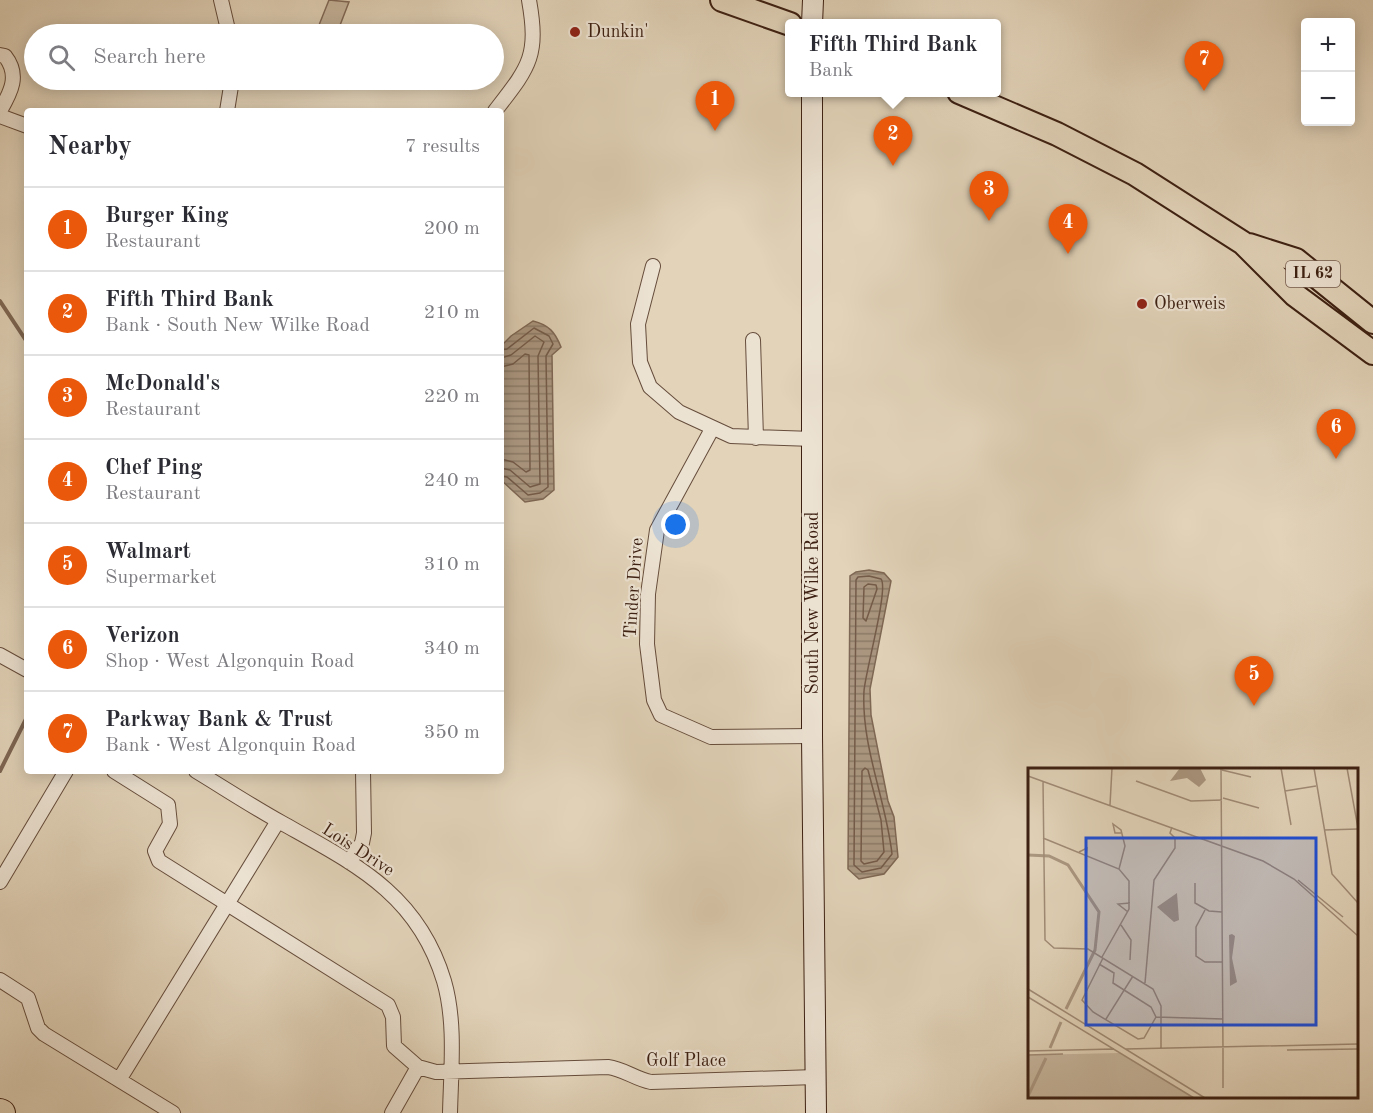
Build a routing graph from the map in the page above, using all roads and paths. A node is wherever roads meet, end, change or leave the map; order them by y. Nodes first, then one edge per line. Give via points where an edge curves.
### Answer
1 (221, 0) edge
2 (529, 0) edge
3 (722, 0) edge
4 (813, 0) edge
5 (812, 19) edge
6 (785, 23) edge
7 (227, 24) edge
8 (0, 55) edge
9 (230, 90) edge
10 (812, 97) edge
11 (969, 97) edge
12 (227, 108) edge
13 (497, 108) edge
14 (0, 114) edge
15 (24, 125) edge
16 (1244, 243) junction
17 (653, 266) dead end
18 (1373, 322) edge
19 (753, 340) dead end
20 (1373, 353) edge
21 (712, 429) junction
22 (756, 438) junction
23 (813, 439) junction
24 (0, 655) edge
25 (24, 667) edge
26 (812, 736) junction
27 (64, 774) edge
28 (119, 774) edge
29 (201, 774) edge
30 (363, 774) edge
31 (278, 821) junction
32 (350, 862) junction
33 (0, 882) edge
34 (227, 904) junction
35 (0, 980) edge
36 (418, 1067) junction
37 (451, 1072) junction
38 (816, 1077) junction
39 (119, 1080) junction
40 (173, 1113) edge
41 (392, 1113) edge
42 (450, 1113) edge
43 (816, 1113) edge

1 - 7 street
2 - 13 street via 534,28 532,56
3 - 6 main road
4 - 5 main road
8 - 14 street via 11,63 14,81
9 - 12 street
10 - 23 main road, South New Wilke Road
11 - 16 main road, IL 62 via 1058,134 1127,169
14 - 15 street
16 - 18 main road, IL 62 via 1296,260
16 - 20 main road, IL 62 via 1295,295
17 - 21 street via 638,324 640,362 650,387 679,412
19 - 22 street
21 - 22 street via 731,436
21 - 26 street, Tinder Drive via 657,530 647,624 654,700 662,715 711,737
22 - 23 street
23 - 26 main road, South New Wilke Road
24 - 25 street
26 - 38 main road, South New Wilke Road
27 - 33 street
28 - 34 street via 168,805 170,824 155,851 159,861
29 - 31 street, Lois Drive
30 - 32 street via 364,833
31 - 32 street, Lois Drive
31 - 34 street
32 - 37 street, Lois Drive via 398,899 436,960 448,1003
34 - 36 street via 388,1005 393,1017 394,1046
34 - 39 street
35 - 39 street via 28,998 38,1028 44,1034
36 - 37 street, Golf Place
36 - 41 street
37 - 38 street, Golf Place via 608,1067 651,1082
37 - 42 street, Lois Drive
38 - 43 main road, South New Wilke Road
39 - 40 street

